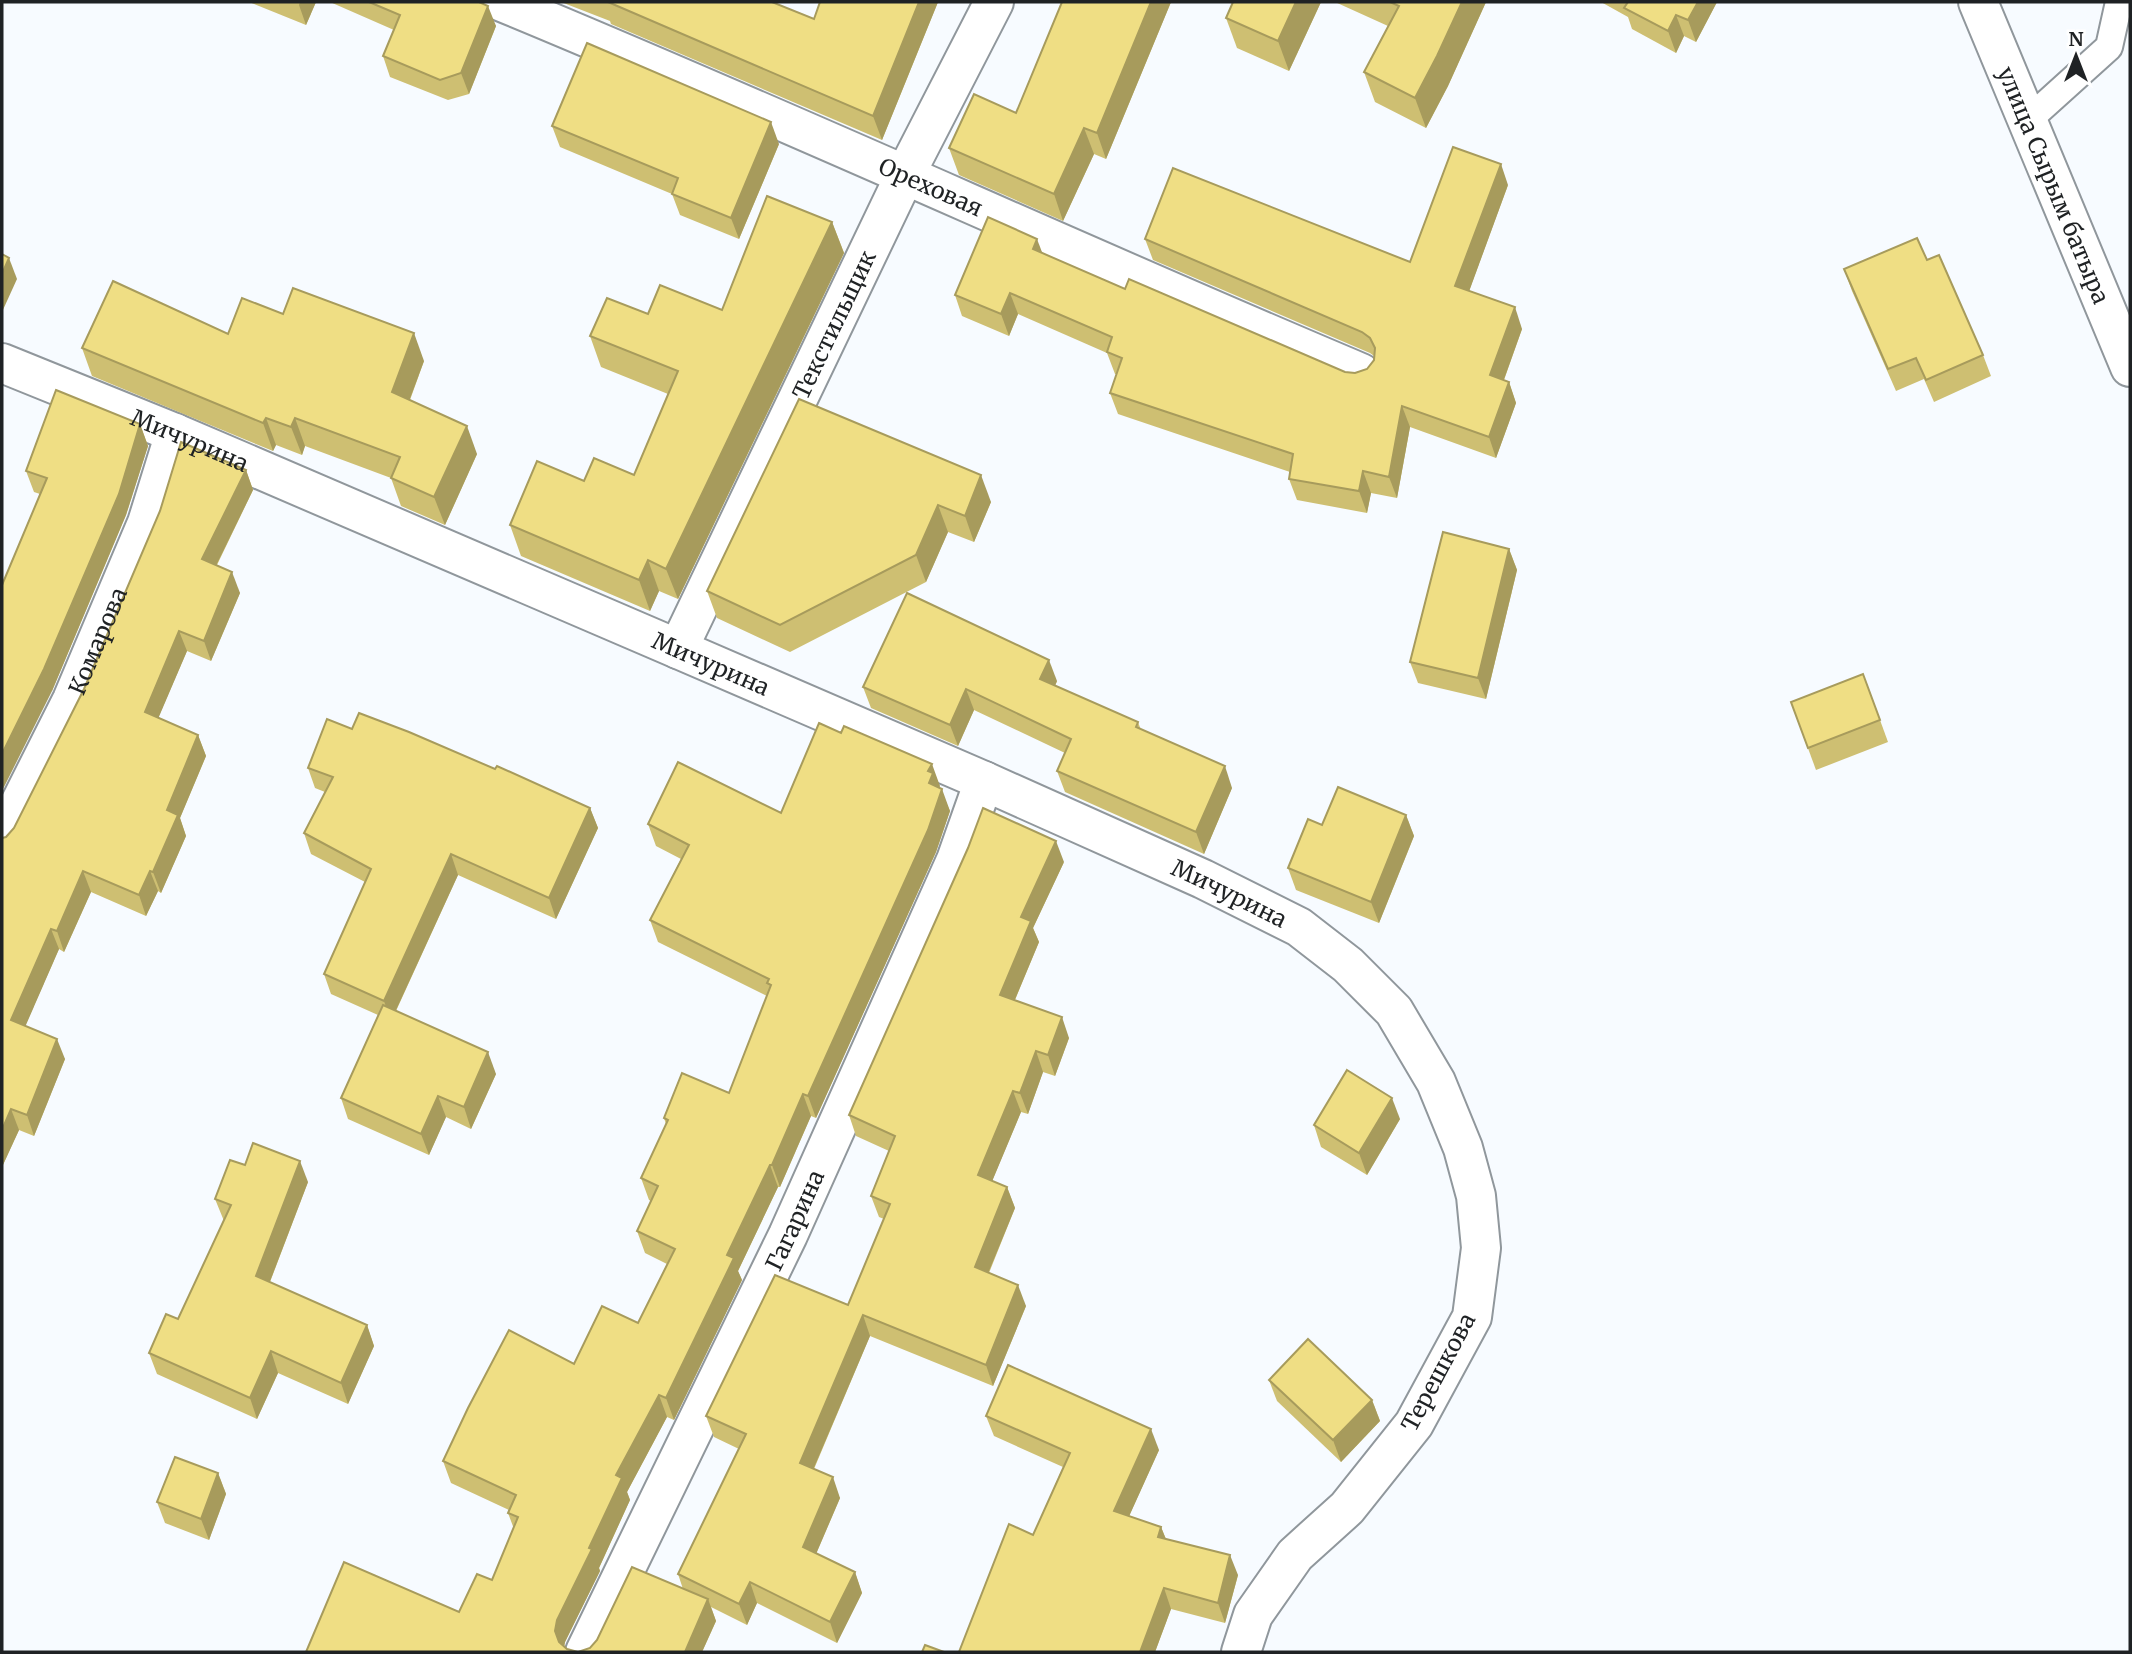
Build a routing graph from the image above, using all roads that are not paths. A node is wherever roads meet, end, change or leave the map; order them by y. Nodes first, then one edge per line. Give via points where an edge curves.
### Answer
1 (502, 2) edge
2 (994, 2) edge
3 (1978, 2) edge
4 (2119, 2) edge
5 (2028, 120) junction
6 (906, 173) junction
7 (2, 363) edge
8 (2130, 367) edge
9 (1361, 373) edge
10 (175, 433) junction
11 (678, 649) junction
12 (984, 780) junction
13 (2, 839) edge
14 (1394, 1012) joint
15 (585, 1652) edge
16 (1241, 1652) edge

1 - 6 street, Ореховая
2 - 6 street, Текстильщик
3 - 5 street, улица Сырым батыра
4 - 5 lane via 2109,47
5 - 8 street, улица Сырым батыра
6 - 9 street, Ореховая via 1168,292
6 - 11 street, Текстильщик
7 - 10 street, Мичурина
10 - 11 street, Мичурина
10 - 13 street, Комарова via 147,523 72,700
11 - 12 street, Мичурина
12 - 14 street, Мичурина via 1299,927 1348,965
12 - 15 street, Гагарина via 956,860 788,1235
14 - 16 street, Терешкова via 1436,1082 1463,1148 1476,1196 1481,1248 1472,1317 1413,1424 1347,1508 1295,1555 1253,1615

